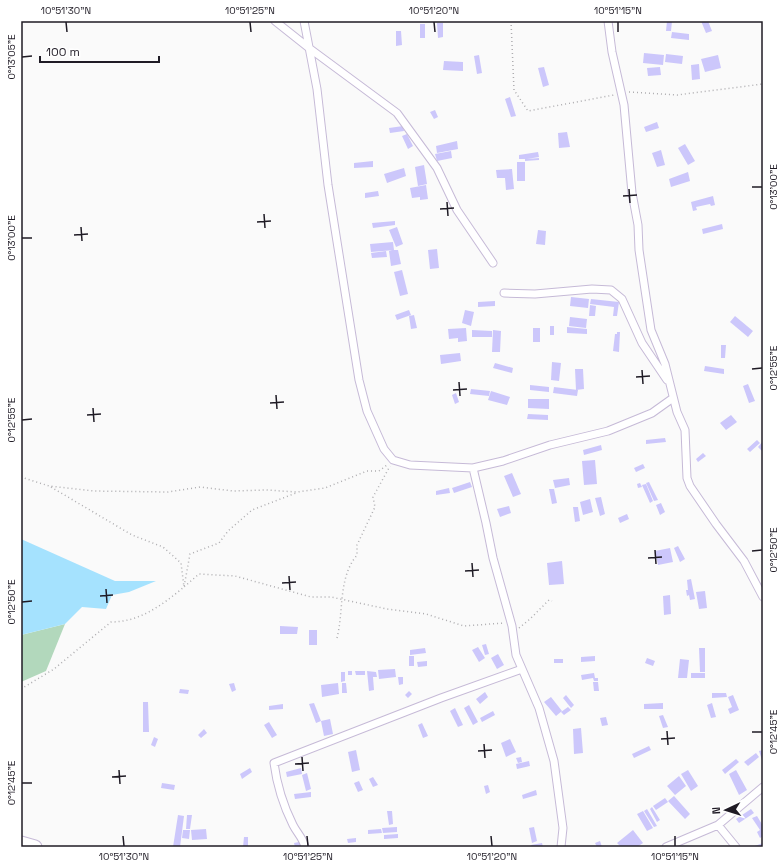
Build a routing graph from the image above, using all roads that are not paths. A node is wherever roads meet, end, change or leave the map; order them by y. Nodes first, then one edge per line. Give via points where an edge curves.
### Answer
1 (276, 21) edge
2 (304, 21) edge
3 (608, 21) edge
4 (309, 48) junction
5 (493, 263) dead end
6 (504, 293) dead end
7 (669, 383) junction
8 (673, 398) junction
9 (473, 468) junction
10 (763, 597) edge
11 (522, 669) junction
12 (763, 787) edge
13 (718, 825) junction
14 (21, 843) edge
15 (35, 847) edge
16 (305, 847) edge
17 (561, 847) edge
18 (666, 847) edge
19 (736, 847) edge

1 - 4 street
2 - 4 street
3 - 7 street via 624,105 632,193 651,330 665,364
4 - 5 street via 396,113 437,168 457,210
4 - 9 street via 359,380 367,411 384,449 393,460 410,465
6 - 7 street via 611,290 622,299 642,343
7 - 8 street
8 - 9 street via 652,412 608,431
8 - 10 street via 685,430 687,478 690,486 744,562
9 - 11 street via 493,558 512,626 516,655
11 - 16 street via 274,763 281,798
11 - 17 street via 539,708 554,761 563,828
12 - 13 street
13 - 18 street
13 - 19 street
14 - 15 highway

